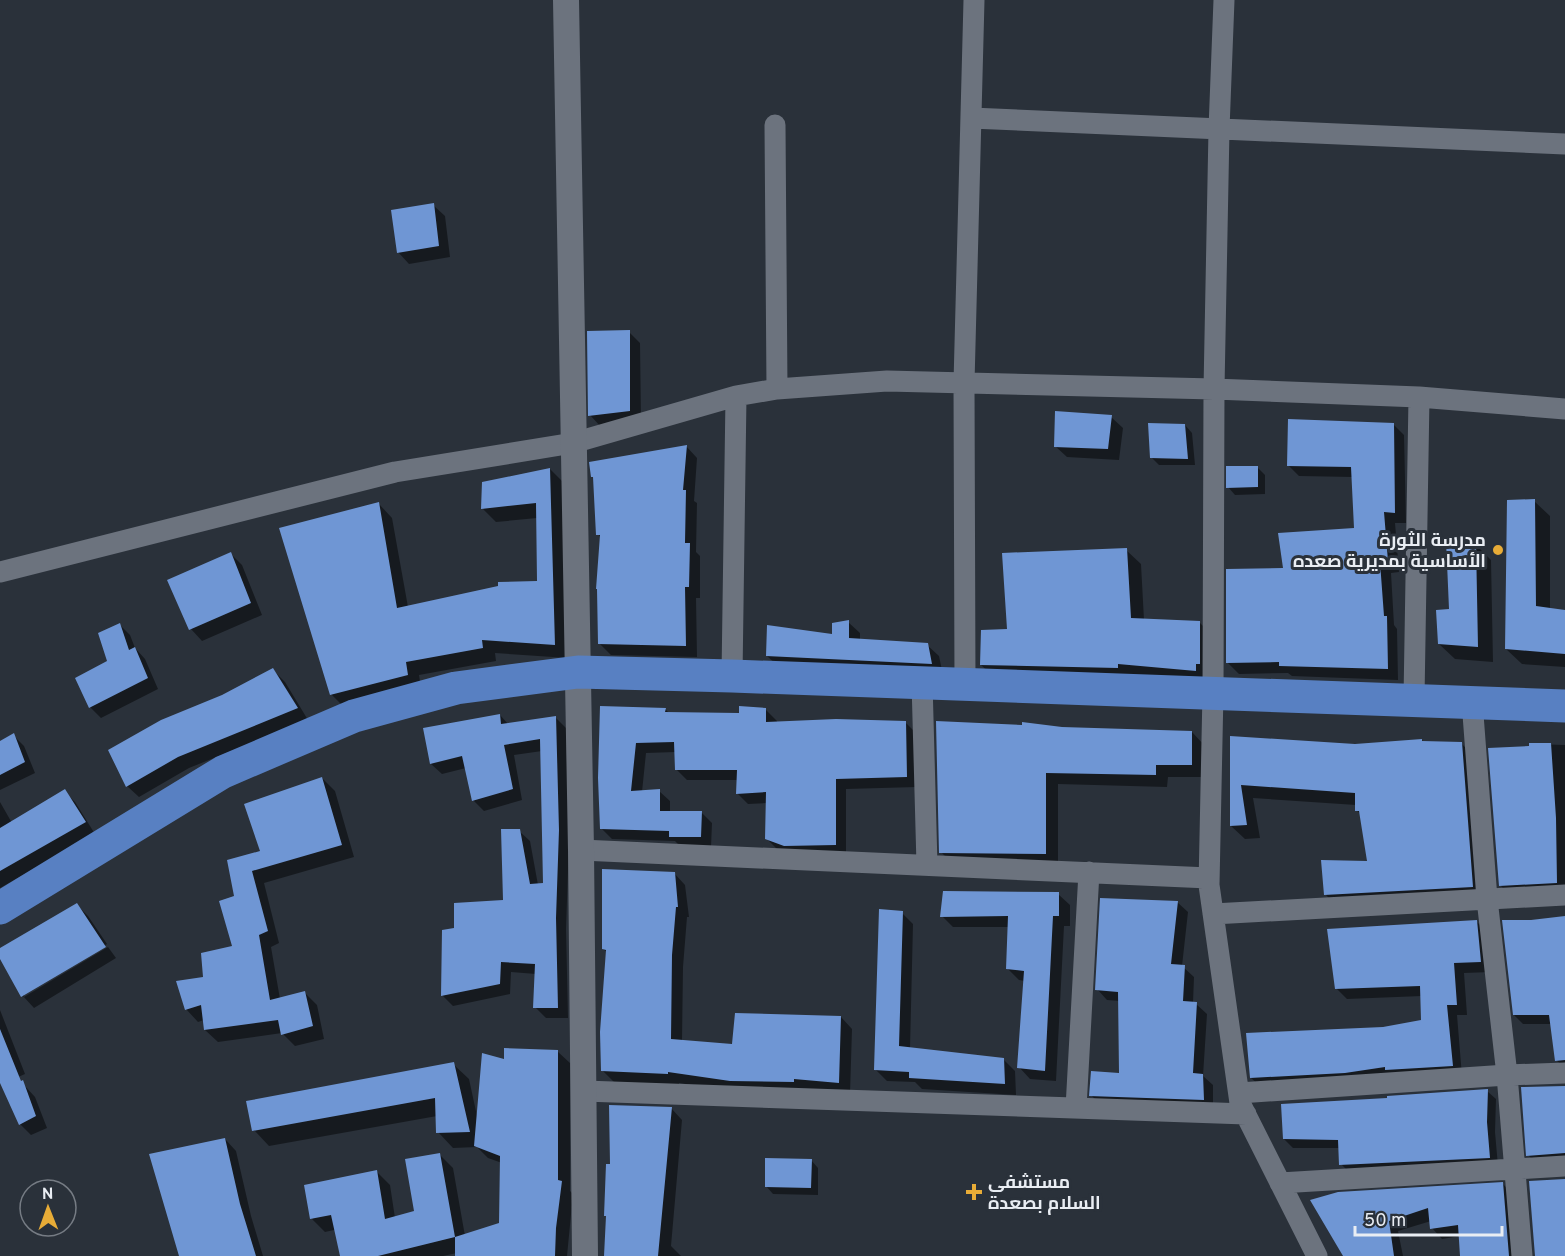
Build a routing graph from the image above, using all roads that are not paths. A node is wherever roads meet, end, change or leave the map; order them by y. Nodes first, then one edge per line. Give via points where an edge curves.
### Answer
1 (566, 0) edge
2 (974, 0) edge
3 (1224, 0) edge
4 (971, 118) junction
5 (775, 125) dead end
6 (1219, 129) junction
7 (1565, 144) edge
8 (964, 383) junction
9 (777, 389) junction
10 (1214, 389) junction
11 (736, 396) junction
12 (1419, 398) junction
13 (1565, 409) edge
14 (573, 443) junction
15 (0, 572) edge
16 (578, 672) junction
17 (732, 676) junction
18 (922, 682) junction
19 (965, 684) junction
20 (1213, 692) junction
21 (1414, 699) junction
22 (1472, 701) junction
23 (1565, 706) edge
24 (581, 850) junction
25 (927, 865) junction
26 (1089, 872) junction
27 (1209, 878) junction
28 (1565, 895) edge
29 (1487, 899) junction
30 (0, 908) edge
31 (1213, 914) junction
32 (1565, 1073) edge
33 (1507, 1075) junction
34 (584, 1091) junction
35 (1239, 1093) junction
36 (1076, 1108) junction
37 (1246, 1114) junction
38 (1565, 1166) edge
39 (1514, 1169) junction
40 (1280, 1183) junction
41 (585, 1256) edge
42 (1317, 1256) edge
43 (1522, 1256) edge

1 - 14 street
2 - 4 street
3 - 6 street
4 - 6 street
4 - 8 street
5 - 9 street
6 - 7 street
6 - 10 street
8 - 9 street via 887,381
8 - 10 street
8 - 19 street
9 - 11 street
10 - 12 street
10 - 20 street
11 - 14 street
11 - 17 street
12 - 13 street
12 - 21 street
14 - 15 street via 395,472
14 - 16 street
16 - 17 highway
16 - 24 street
16 - 30 highway via 456,688 354,716 224,772
17 - 18 highway
18 - 19 highway
18 - 25 street
19 - 20 highway
20 - 21 highway
20 - 27 street
21 - 22 highway
22 - 23 highway
22 - 29 street
24 - 25 street
24 - 34 street
25 - 26 street
26 - 27 street
26 - 36 street
27 - 31 street
28 - 29 street
29 - 31 street
29 - 33 street
31 - 35 street
32 - 33 street
33 - 35 street
33 - 39 street
34 - 36 street
34 - 41 street
35 - 37 street
36 - 37 street
37 - 40 street
38 - 39 street
39 - 40 street
39 - 43 street
40 - 42 street

